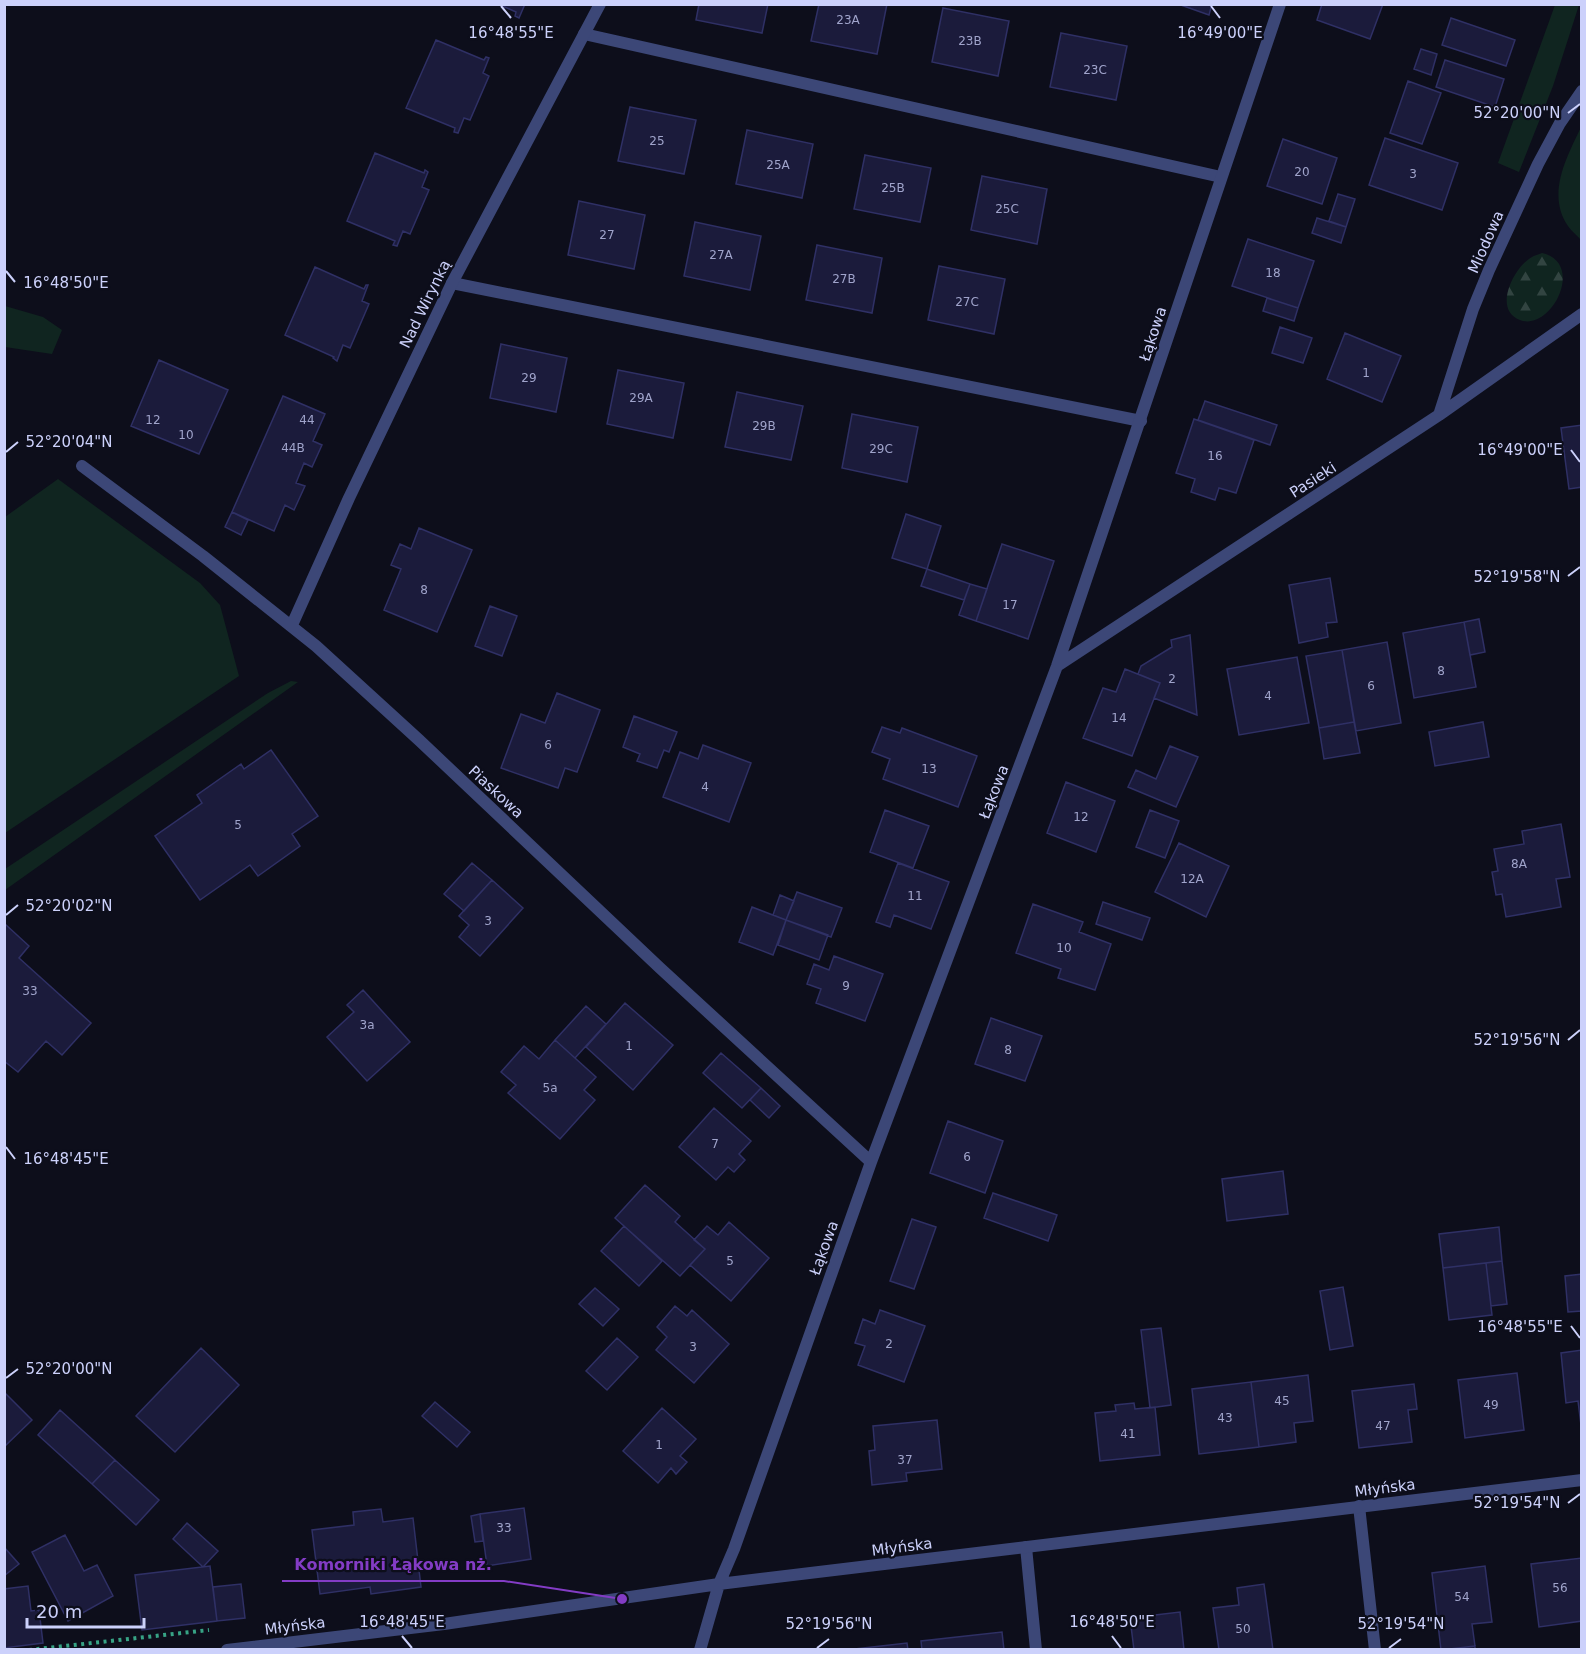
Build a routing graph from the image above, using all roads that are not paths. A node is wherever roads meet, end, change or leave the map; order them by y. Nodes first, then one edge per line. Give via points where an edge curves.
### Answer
1 (600, 4) edge
2 (1280, 4) edge
3 (584, 34) junction
4 (1581, 91) edge
5 (1221, 177) junction
6 (452, 283) junction
7 (1581, 314) edge
8 (1439, 415) junction
9 (1140, 421) junction
10 (82, 466) dead end
11 (292, 625) junction
12 (1057, 666) junction
13 (871, 1162) junction
14 (1581, 1480) edge
15 (1359, 1506) junction
16 (1026, 1547) junction
17 (719, 1584) junction
18 (227, 1650) edge
19 (700, 1650) edge
20 (1036, 1650) edge
21 (1375, 1650) edge

1 - 3 street, Nad Wirynką
2 - 5 street, Łąkowa
3 - 5 street
3 - 6 street, Nad Wirynką
4 - 8 street, Miodowa via 1538,164 1489,270
5 - 9 street, Łąkowa
6 - 9 street
6 - 11 street, Nad Wirynką
7 - 8 street, Pasieki
8 - 12 street, Pasieki
9 - 12 street, Łąkowa
10 - 11 street, Piaskowa
11 - 13 street, Piaskowa
12 - 13 street, Łąkowa
13 - 17 street, Łąkowa
14 - 15 street, Młyńska
15 - 16 street, Młyńska
15 - 21 street
16 - 17 street, Młyńska
16 - 20 street
17 - 18 street, Młyńska via 444,1624
17 - 19 street, Łąkowa

